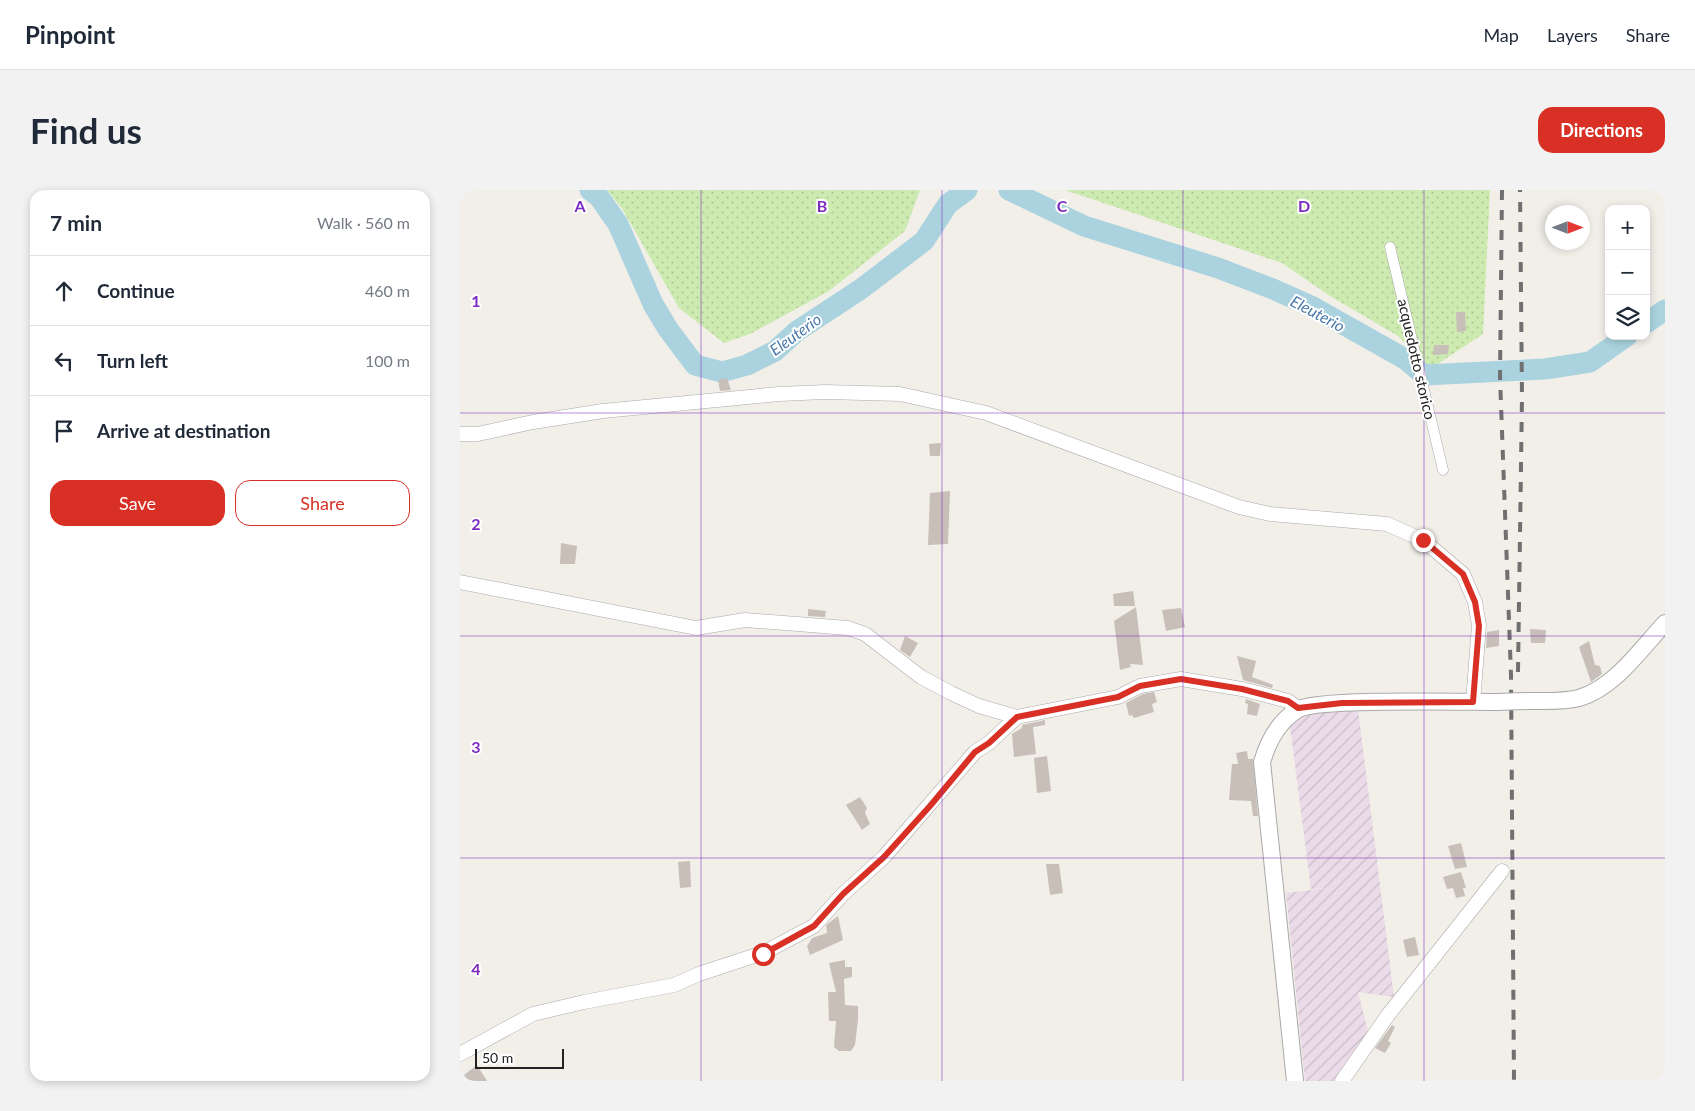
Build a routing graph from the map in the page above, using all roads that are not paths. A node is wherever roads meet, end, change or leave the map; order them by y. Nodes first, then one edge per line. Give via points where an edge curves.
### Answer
1 (1390, 247) dead end
2 (460, 434) edge
3 (1443, 470) dead end
4 (460, 582) edge
5 (1665, 623) edge
6 (1473, 702) junction
7 (1298, 708) junction
8 (1017, 717) junction
9 (1502, 871) dead end
10 (460, 1054) edge
11 (1295, 1081) edge
12 (1342, 1081) edge

1 - 3 street, acquedotto storico
2 - 6 street via 478,434 603,412 825,392 900,394 986,413 1239,507 1270,514 1387,524 1423,540 1463,574 1475,602 1479,626
4 - 8 street via 696,628 745,620 848,628 865,634 921,677 951,693 979,706
5 - 6 street, bridge via 1598,690 1572,699
6 - 7 street via 1342,703
7 - 8 street via 1288,701 1242,689 1181,679 1140,686 1118,697
7 - 11 street via 1282,722 1268,743 1262,762
8 - 10 street via 975,752 884,857 814,926 763,954 699,974 674,986 533,1014
9 - 12 street via 1388,1015

